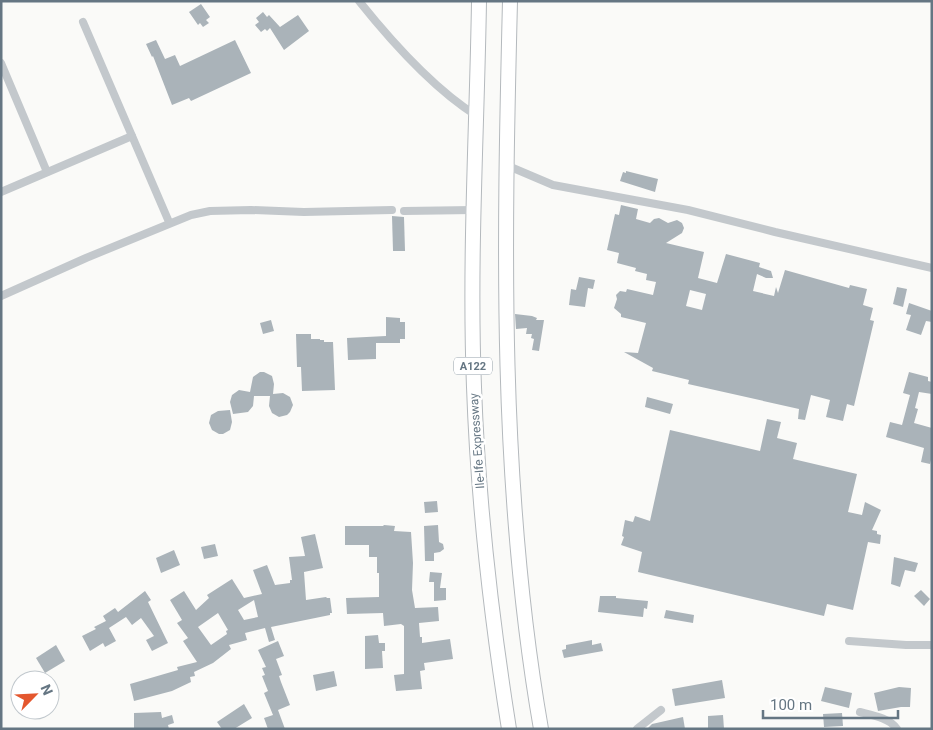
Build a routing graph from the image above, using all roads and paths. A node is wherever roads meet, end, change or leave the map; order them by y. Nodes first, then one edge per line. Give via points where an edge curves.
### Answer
1 (359, 1) edge
2 (479, 1) edge
3 (510, 1) edge
4 (83, 22) dead end
5 (1, 62) edge
6 (477, 116) junction
7 (132, 136) junction
8 (506, 165) junction
9 (47, 172) junction
10 (1, 192) edge
11 (392, 210) dead end
12 (473, 210) junction
13 (404, 211) dead end
14 (169, 222) junction
15 (932, 268) edge
16 (1, 296) edge
17 (849, 641) dead end
18 (932, 645) edge
19 (661, 710) dead end
20 (860, 712) dead end
21 (509, 729) edge
22 (541, 729) edge
23 (636, 729) edge
24 (897, 729) edge

1 - 6 street via 426,74
2 - 6 highway, Ile-Ife Expressway / A122
3 - 8 highway, A122
4 - 7 street
5 - 9 street
6 - 12 highway, Ile-Ife Expressway / A122
7 - 9 street
7 - 14 street
8 - 15 street via 553,185 688,210
8 - 22 highway, A122 via 507,384 513,503 526,635
9 - 10 street
11 - 14 street via 210,211
12 - 13 street
12 - 21 highway, Ile-Ife Expressway / A122 via 472,311 477,442 494,630
14 - 16 street
17 - 18 street
19 - 23 street
20 - 24 street via 894,724

